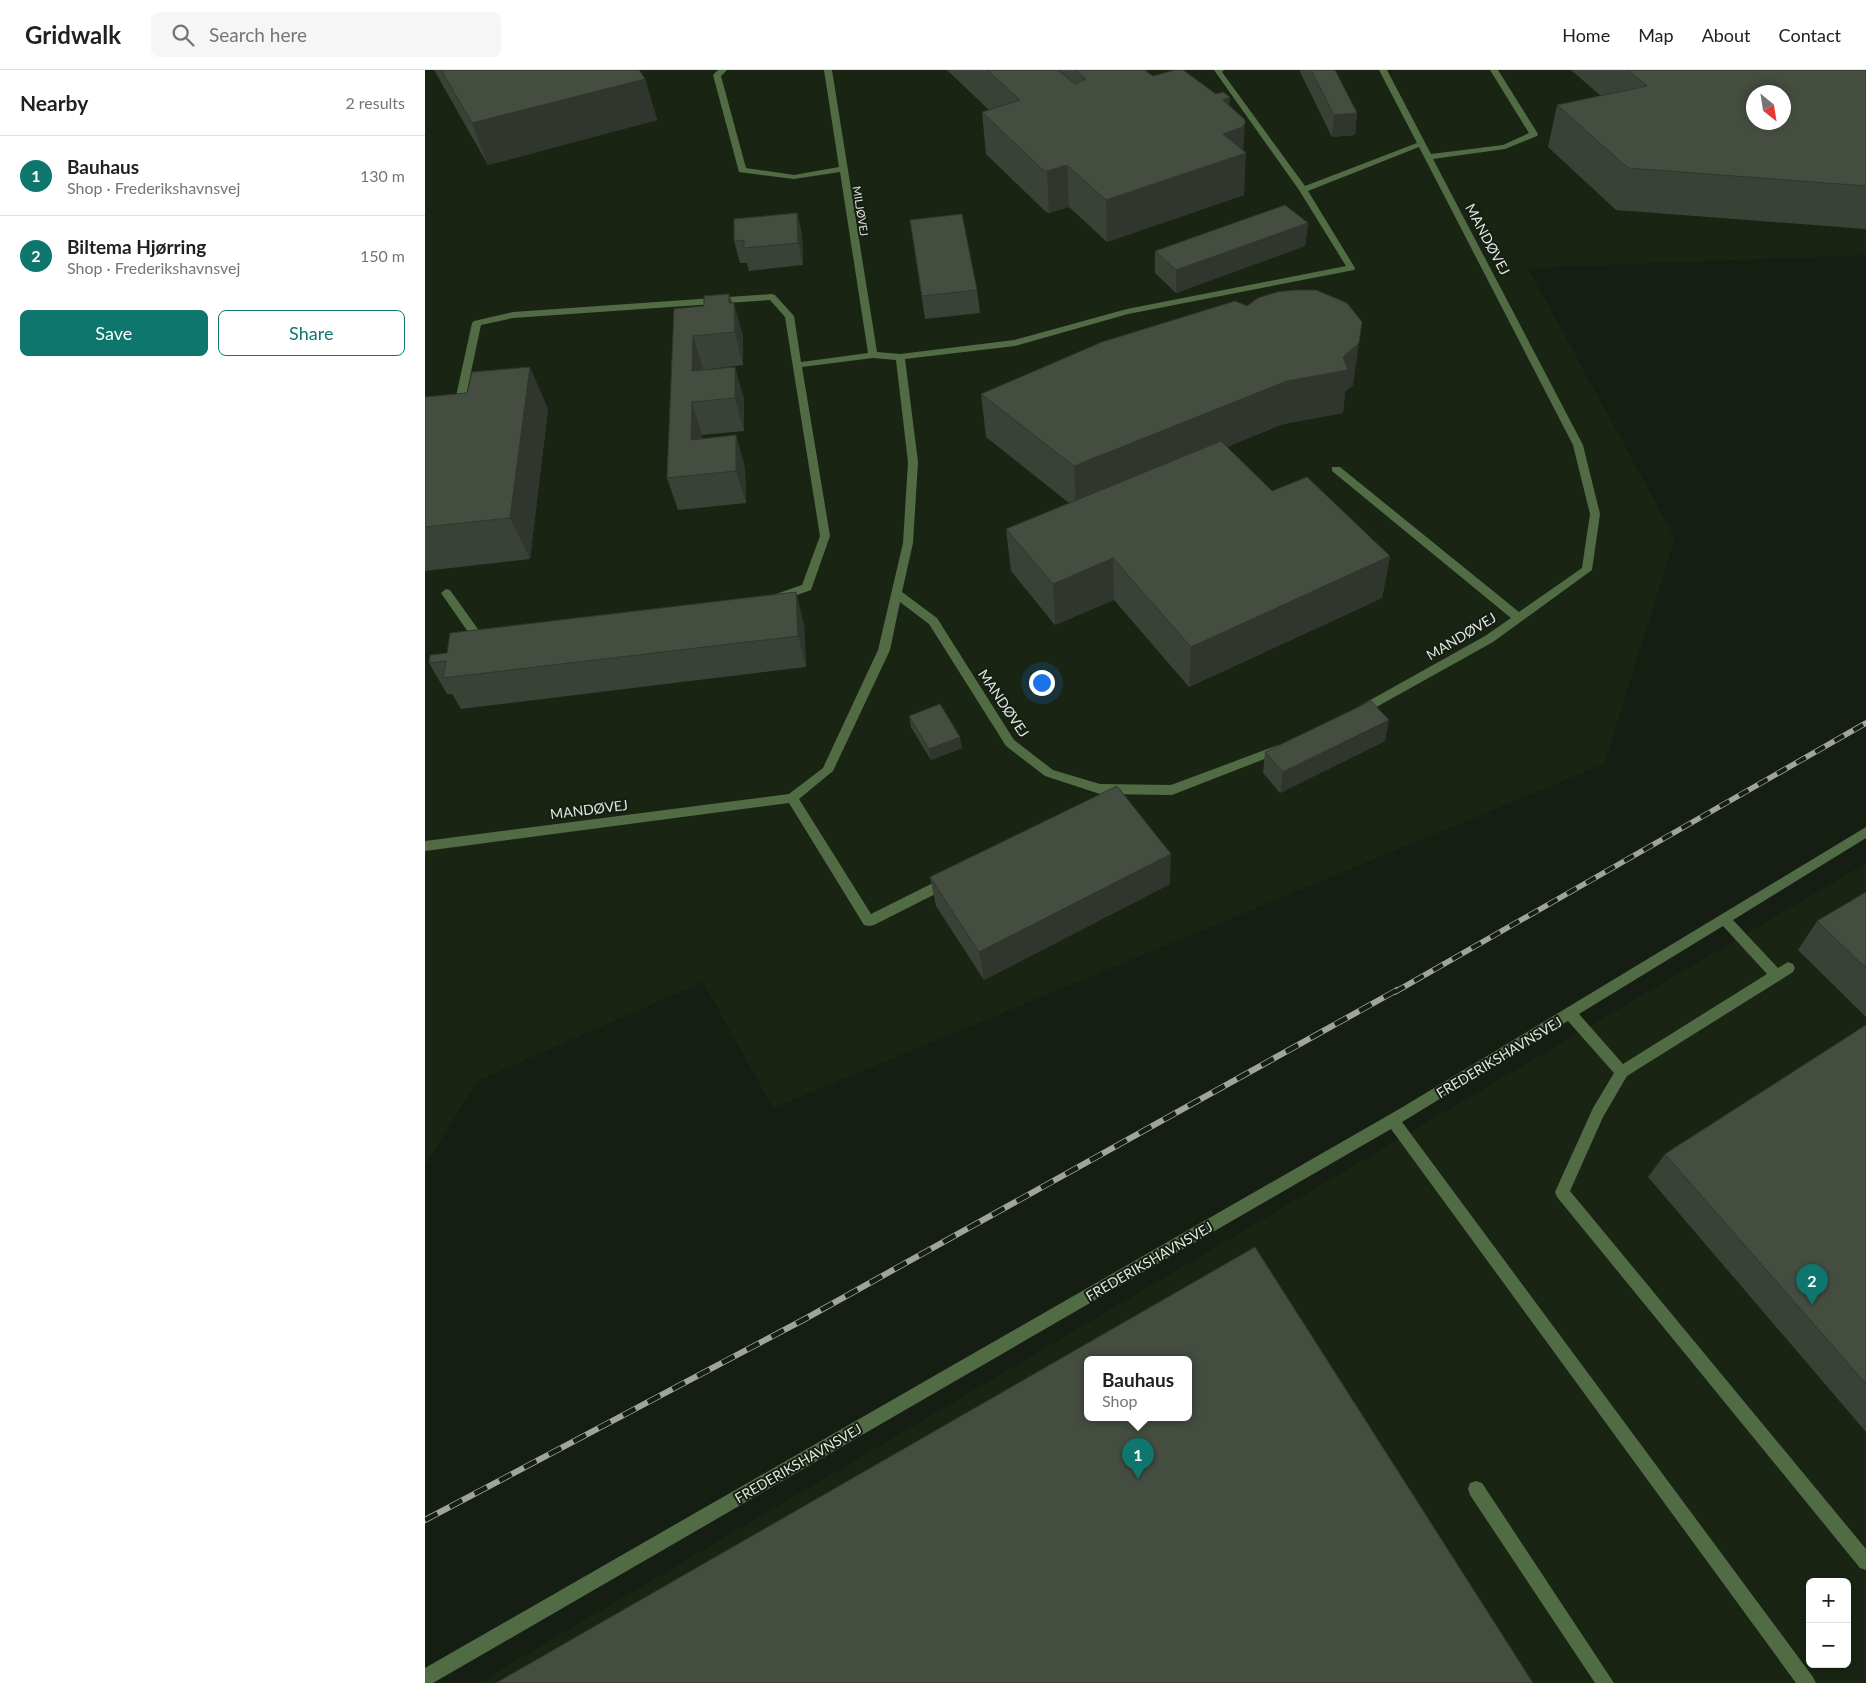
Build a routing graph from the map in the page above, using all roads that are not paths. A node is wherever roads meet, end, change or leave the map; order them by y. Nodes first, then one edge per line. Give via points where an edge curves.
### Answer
1 (723, 70) edge
2 (828, 70) edge
3 (1220, 70) edge
4 (1383, 70) edge
5 (1494, 70) edge
6 (1421, 144) junction
7 (1428, 157) junction
8 (843, 169) junction
9 (1303, 190) junction
10 (873, 355) junction
11 (899, 357) junction
12 (797, 365) junction
13 (455, 420) edge
14 (1336, 469) dead end
15 (446, 593) dead end
16 (897, 594) junction
17 (764, 603) edge
18 (1519, 618) junction
19 (497, 634) edge
20 (1351, 717) edge
21 (1289, 745) edge
22 (1136, 790) junction
23 (792, 798) junction
24 (1109, 803) edge
25 (1866, 832) edge
26 (425, 846) edge
27 (958, 877) edge
28 (1723, 919) junction
29 (1570, 1014) junction
30 (1622, 1072) junction
31 (1393, 1121) junction
32 (1476, 1489) dead end
33 (1866, 1562) edge
34 (425, 1678) edge
35 (1605, 1683) edge
36 (1807, 1683) edge

1 - 8 street via 717,75 742,170 794,177
2 - 8 street, MILJØVEJ
3 - 9 street via 1217,71
4 - 6 street, MANDØVEJ
5 - 7 street via 1534,134 1505,147
6 - 7 street, MANDØVEJ
6 - 9 street
7 - 18 street, MANDØVEJ via 1578,446 1595,514 1587,570
8 - 10 street, MILJØVEJ
9 - 11 street via 1351,268 1127,312 1015,343
10 - 11 street
10 - 12 street
11 - 16 street via 913,462 908,543
12 - 13 street via 789,316 772,297 513,315 477,323
12 - 17 street via 825,536 807,587
14 - 18 street
15 - 19 street via 477,636
16 - 22 street, MANDØVEJ via 933,622 1010,744 1049,773 1100,789
16 - 23 street via 884,650 827,771
18 - 20 street, MANDØVEJ via 1489,639
21 - 22 street, MANDØVEJ via 1172,790
22 - 24 street
23 - 26 street, MANDØVEJ
23 - 27 street via 869,921
25 - 28 street, FREDERIKSHAVNSVEJ
28 - 29 street, FREDERIKSHAVNSVEJ
28 - 30 street via 1782,971
29 - 30 street
29 - 31 street, FREDERIKSHAVNSVEJ
30 - 33 street via 1598,1113 1562,1192
31 - 34 street, FREDERIKSHAVNSVEJ
31 - 36 street
32 - 35 street

